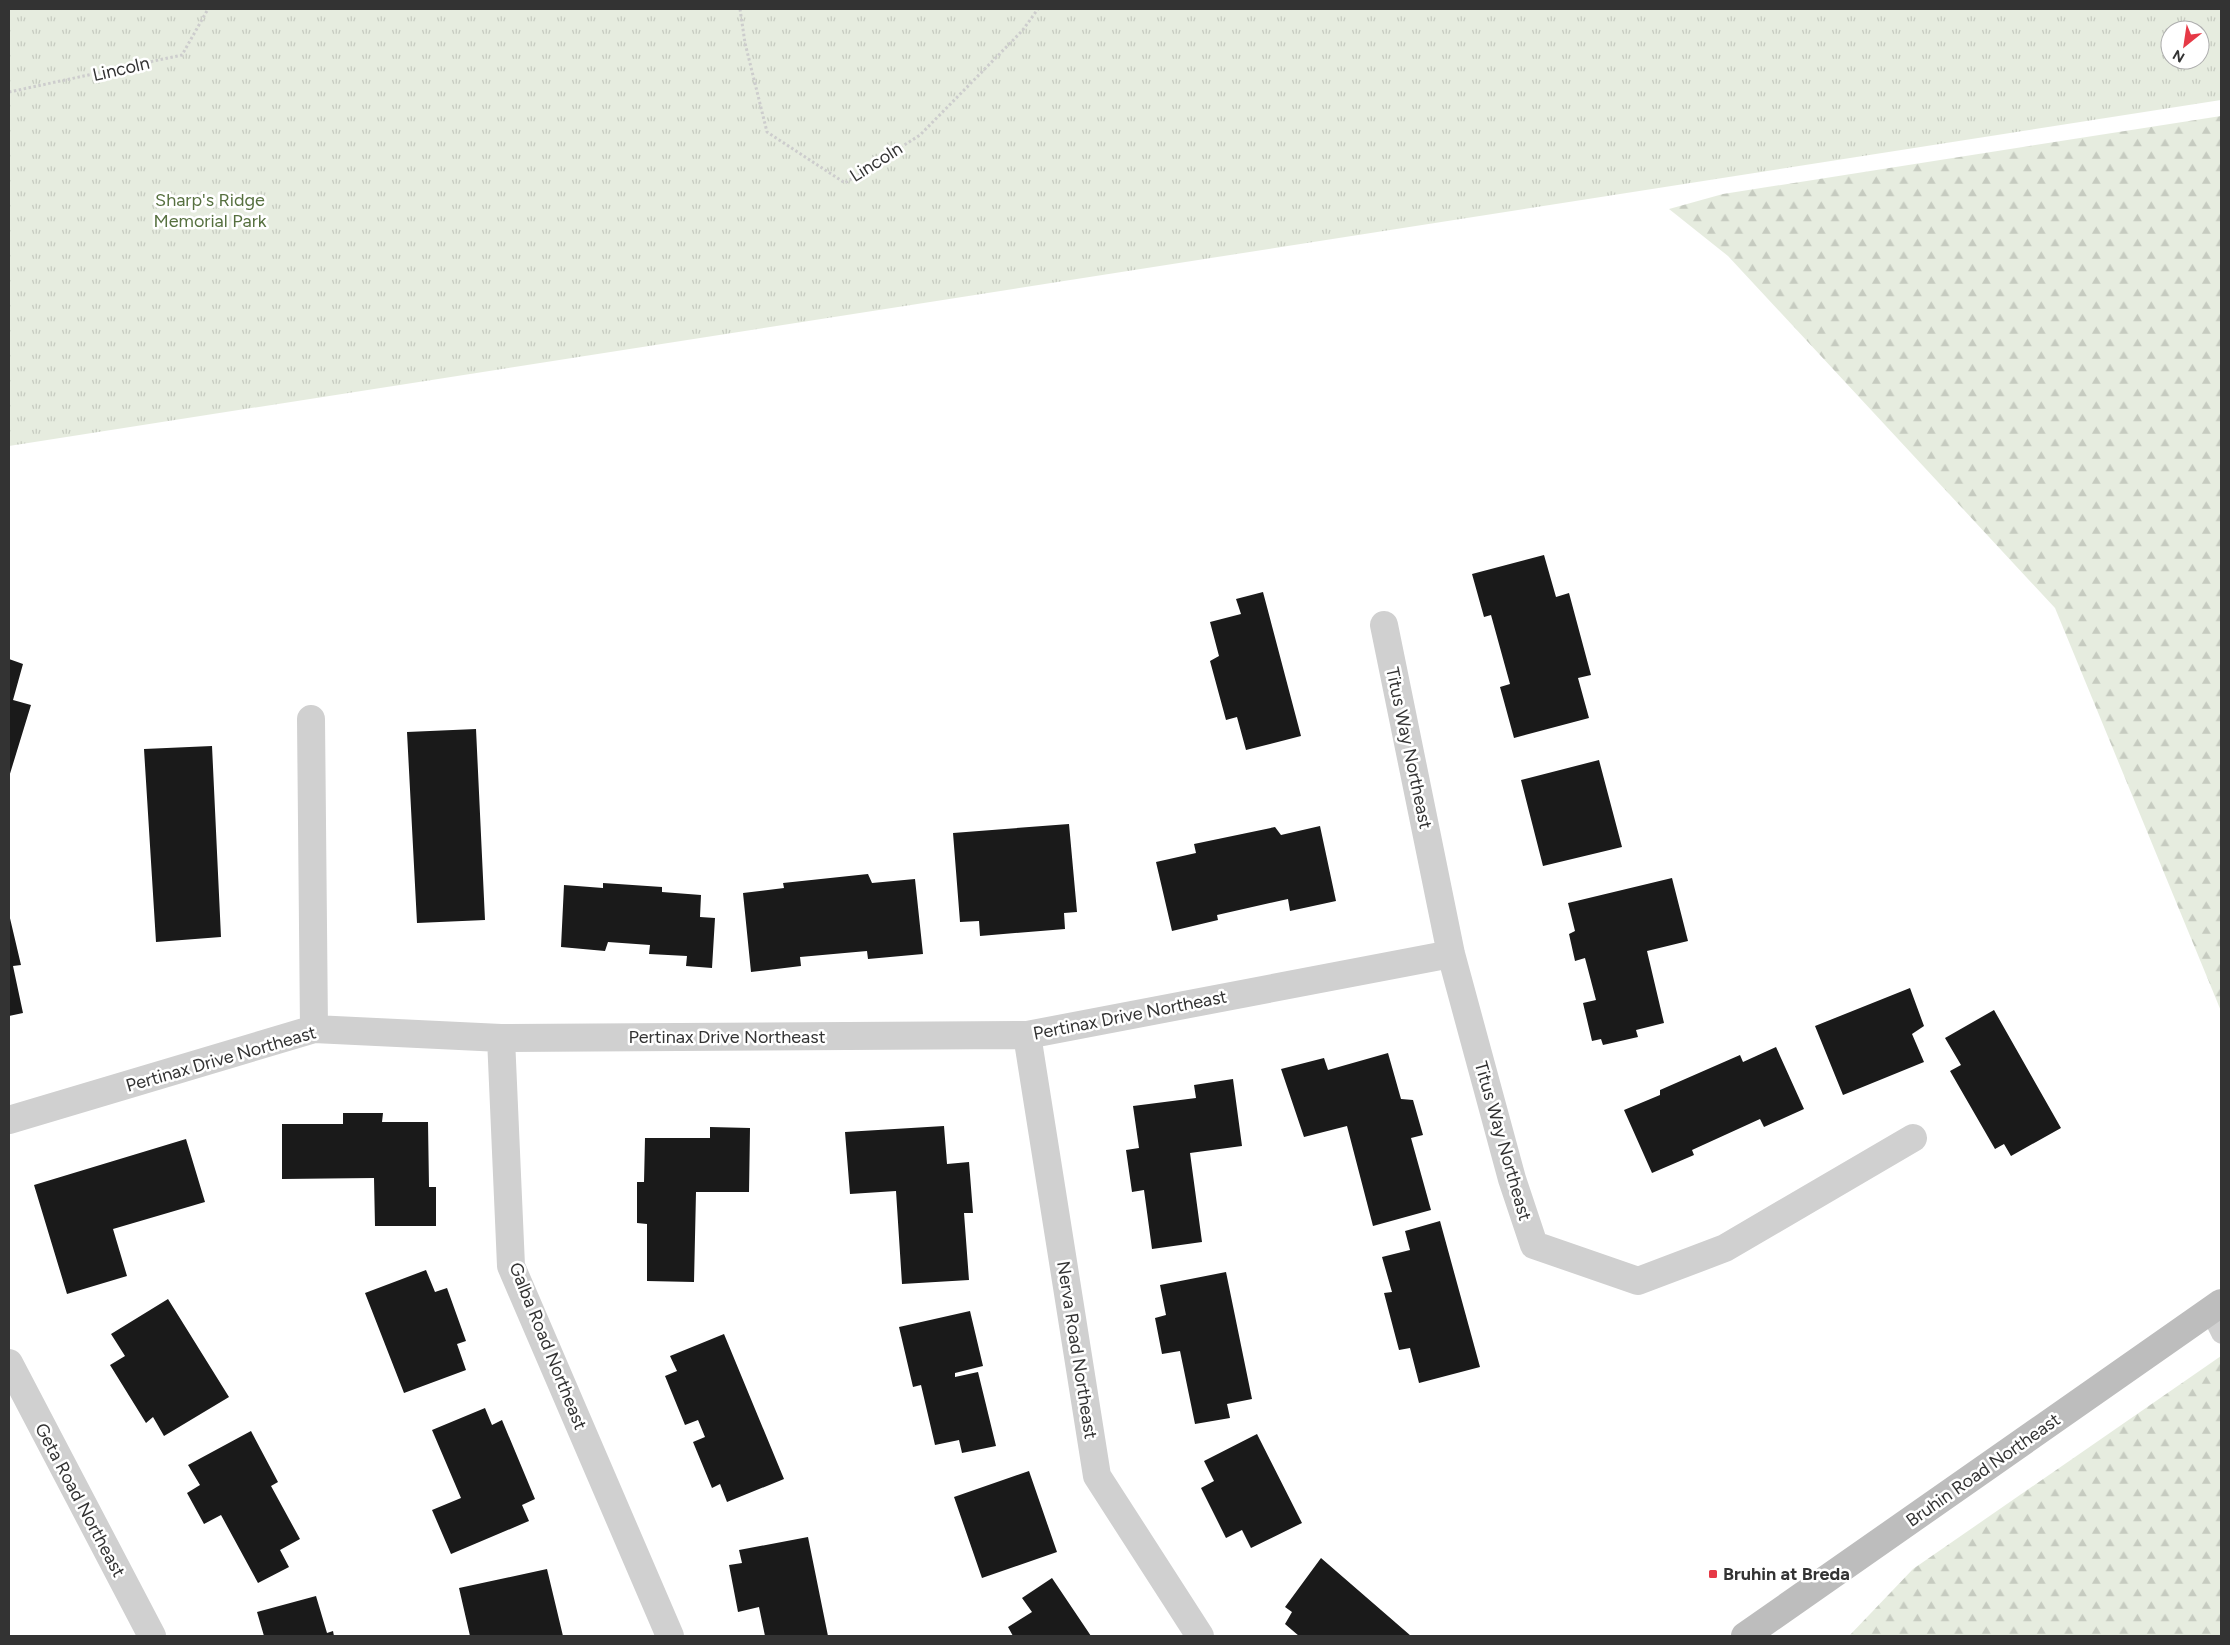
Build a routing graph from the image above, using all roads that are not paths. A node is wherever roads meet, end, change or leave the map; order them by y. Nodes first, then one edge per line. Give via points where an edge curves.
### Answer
1 (1384, 626) dead end
2 (311, 719) dead end
3 (1451, 954) junction
4 (314, 1029) junction
5 (1027, 1035) junction
6 (501, 1038) junction
7 (9, 1120) edge
8 (1913, 1138) dead end
9 (2217, 1316) edge
10 (9, 1363) edge
11 (152, 1636) edge
12 (670, 1636) edge
13 (1200, 1636) edge
14 (1745, 1636) edge

1 - 3 street, Titus Way Northeast
2 - 4 street
3 - 5 street, Pertinax Drive Northeast
3 - 8 street, Titus Way Northeast via 1512,1179 1534,1245 1638,1281 1724,1248
4 - 6 street, Pertinax Drive Northeast
4 - 7 street, Pertinax Drive Northeast
5 - 6 street, Pertinax Drive Northeast
5 - 13 street, Nerva Road Northeast via 1097,1476
6 - 12 street, Galba Road Northeast via 511,1266
9 - 14 main road, Bruhin Road Northeast
10 - 11 street, Geta Road Northeast

